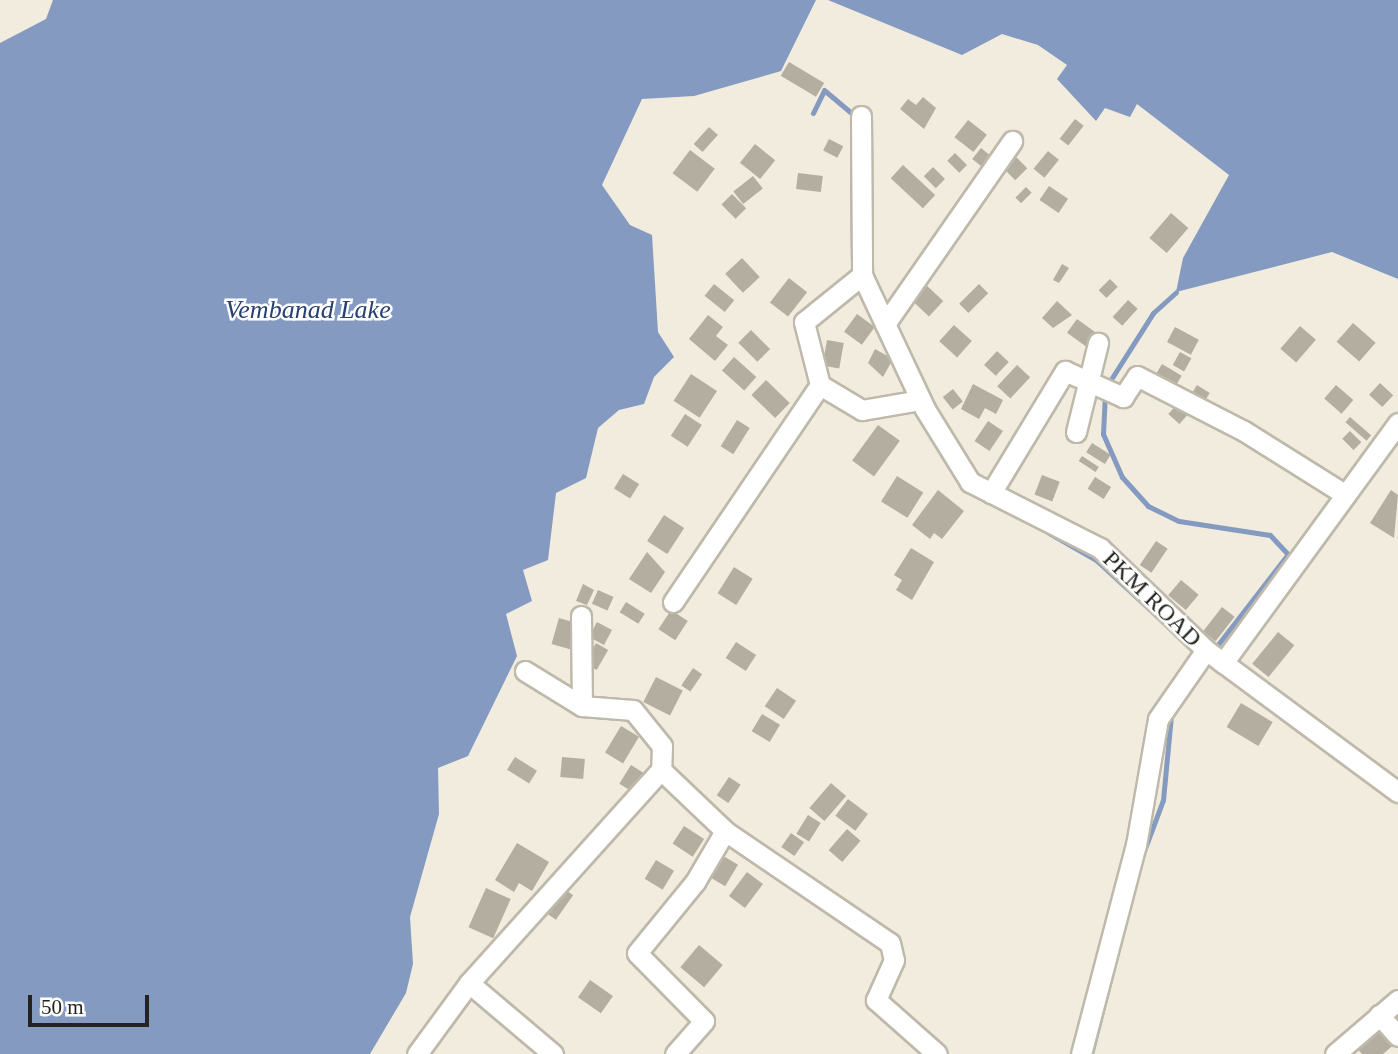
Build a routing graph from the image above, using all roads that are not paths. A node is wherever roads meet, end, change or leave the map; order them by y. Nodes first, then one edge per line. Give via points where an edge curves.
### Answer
1 (861, 116) dead end
2 (1012, 141) dead end
3 (862, 275) junction
4 (884, 324) junction
5 (1098, 343) dead end
6 (1086, 380) junction
7 (820, 385) junction
8 (920, 400) junction
9 (1398, 424) edge
10 (1076, 432) dead end
11 (992, 493) junction
12 (1346, 495) junction
13 (673, 602) dead end
14 (581, 616) dead end
15 (1206, 650) junction
16 (1223, 663) junction
17 (525, 671) dead end
18 (582, 706) junction
19 (661, 770) junction
20 (1398, 792) edge
21 (726, 831) junction
22 (469, 983) junction
23 (1398, 1000) edge
24 (1380, 1015) junction
25 (1398, 1036) edge
26 (417, 1054) edge
27 (553, 1054) edge
28 (675, 1054) edge
29 (937, 1054) edge
30 (1081, 1054) edge
31 (1335, 1054) edge

1 - 3 street, PKM ROAD
2 - 4 street
3 - 4 street, PKM ROAD
3 - 7 street via 804,322
4 - 8 street, PKM ROAD
5 - 6 street
6 - 10 street
6 - 11 street via 1061,373
6 - 12 street via 1123,397 1137,376 1244,431
7 - 8 street via 862,410
7 - 13 street
8 - 11 street, PKM ROAD via 964,477
9 - 12 street
11 - 15 street, PKM ROAD via 1100,548
12 - 16 street
14 - 18 street
15 - 16 street, PKM ROAD
15 - 30 street via 1158,719 1136,845
16 - 20 street, PKM ROAD
17 - 18 street
18 - 19 street via 633,710 662,746
19 - 21 street
19 - 22 street
21 - 28 street via 695,882 637,953 704,1021
21 - 29 street via 890,943 894,960 876,1000
22 - 26 street
22 - 27 street
23 - 24 street
24 - 25 street
24 - 31 street

